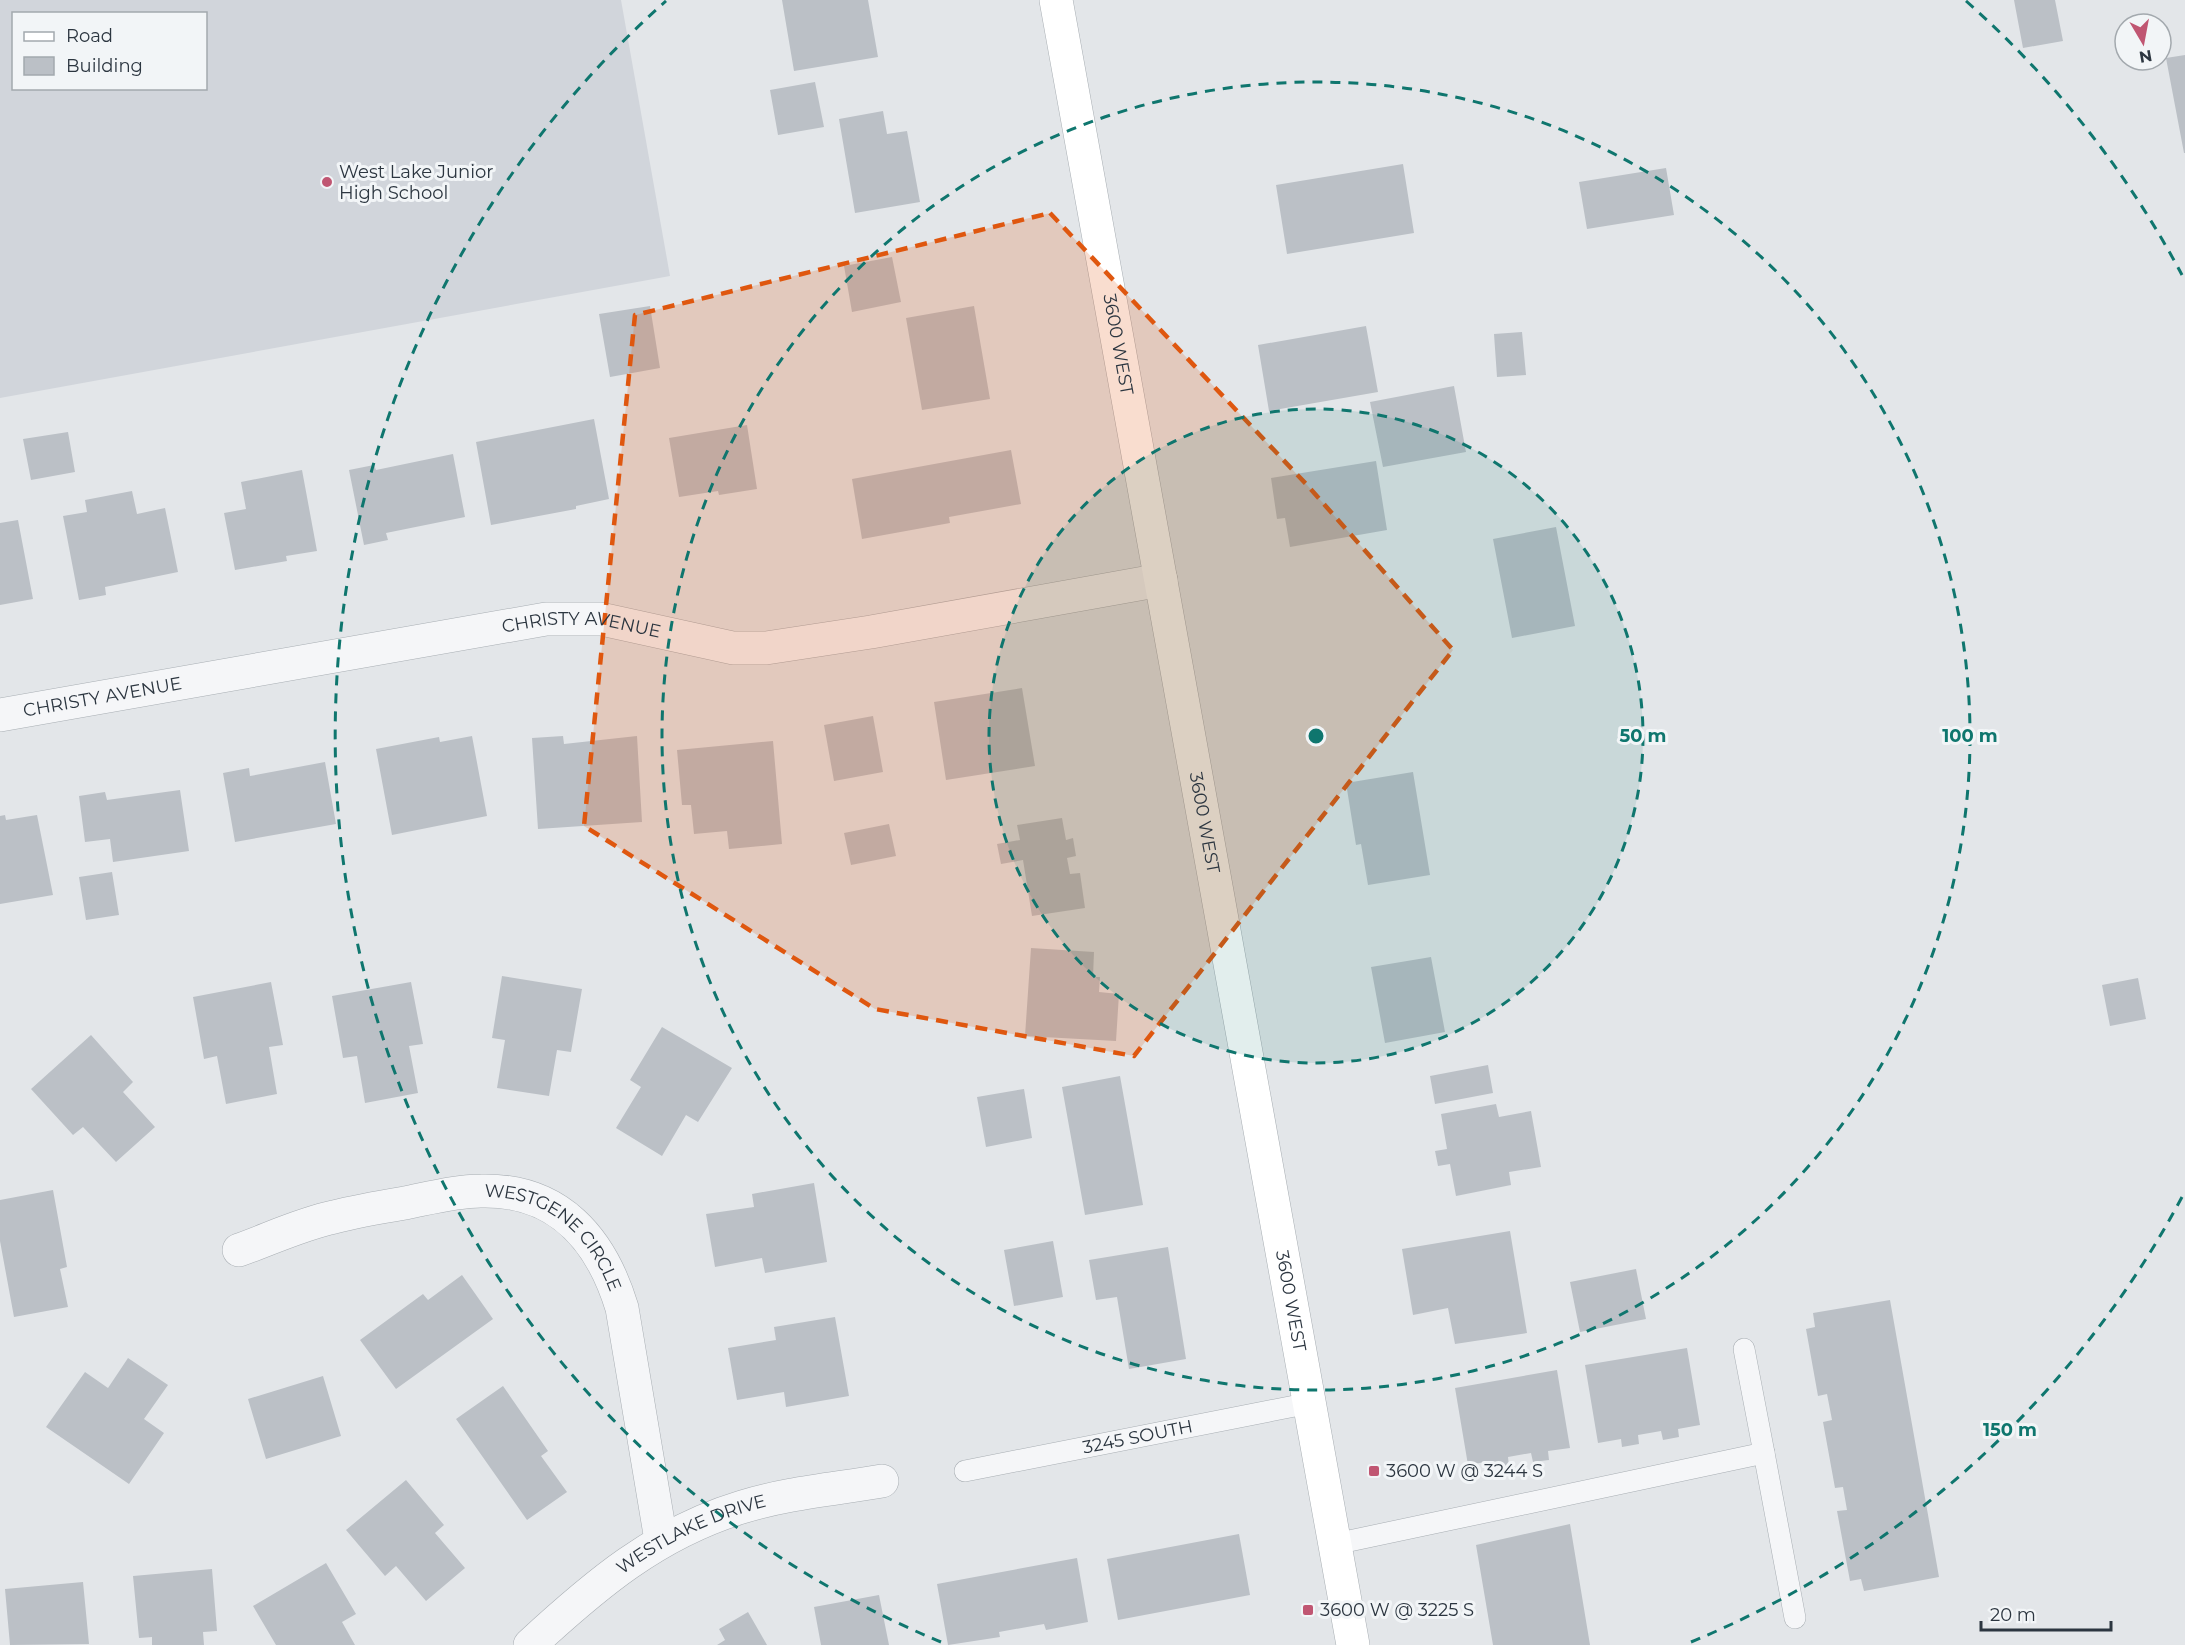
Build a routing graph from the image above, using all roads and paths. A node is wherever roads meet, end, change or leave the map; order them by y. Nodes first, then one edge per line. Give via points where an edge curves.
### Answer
1 (1056, 0) edge
2 (1161, 580) junction
3 (0, 716) edge
4 (239, 1250) dead end
5 (1744, 1349) dead end
6 (1310, 1403) junction
7 (1764, 1453) junction
8 (965, 1471) dead end
9 (882, 1481) dead end
10 (662, 1540) junction
11 (1335, 1544) junction
12 (1795, 1618) dead end
13 (530, 1645) edge
14 (1353, 1645) edge

1 - 2 street, 3600 WEST
2 - 3 street, CHRISTY AVENUE via 766,648 733,648 601,619 546,619
2 - 6 street, 3600 WEST
4 - 10 street, WESTGENE CIRCLE via 332,1217 453,1193 507,1192 562,1212 600,1253 622,1308
5 - 7 lane
6 - 8 lane, 3245 SOUTH
6 - 11 street, 3600 WEST
7 - 11 lane
7 - 12 lane
9 - 10 street, WESTLAKE DRIVE via 744,1506
10 - 13 street, WESTLAKE DRIVE via 630,1560
11 - 14 street, 3600 WEST

